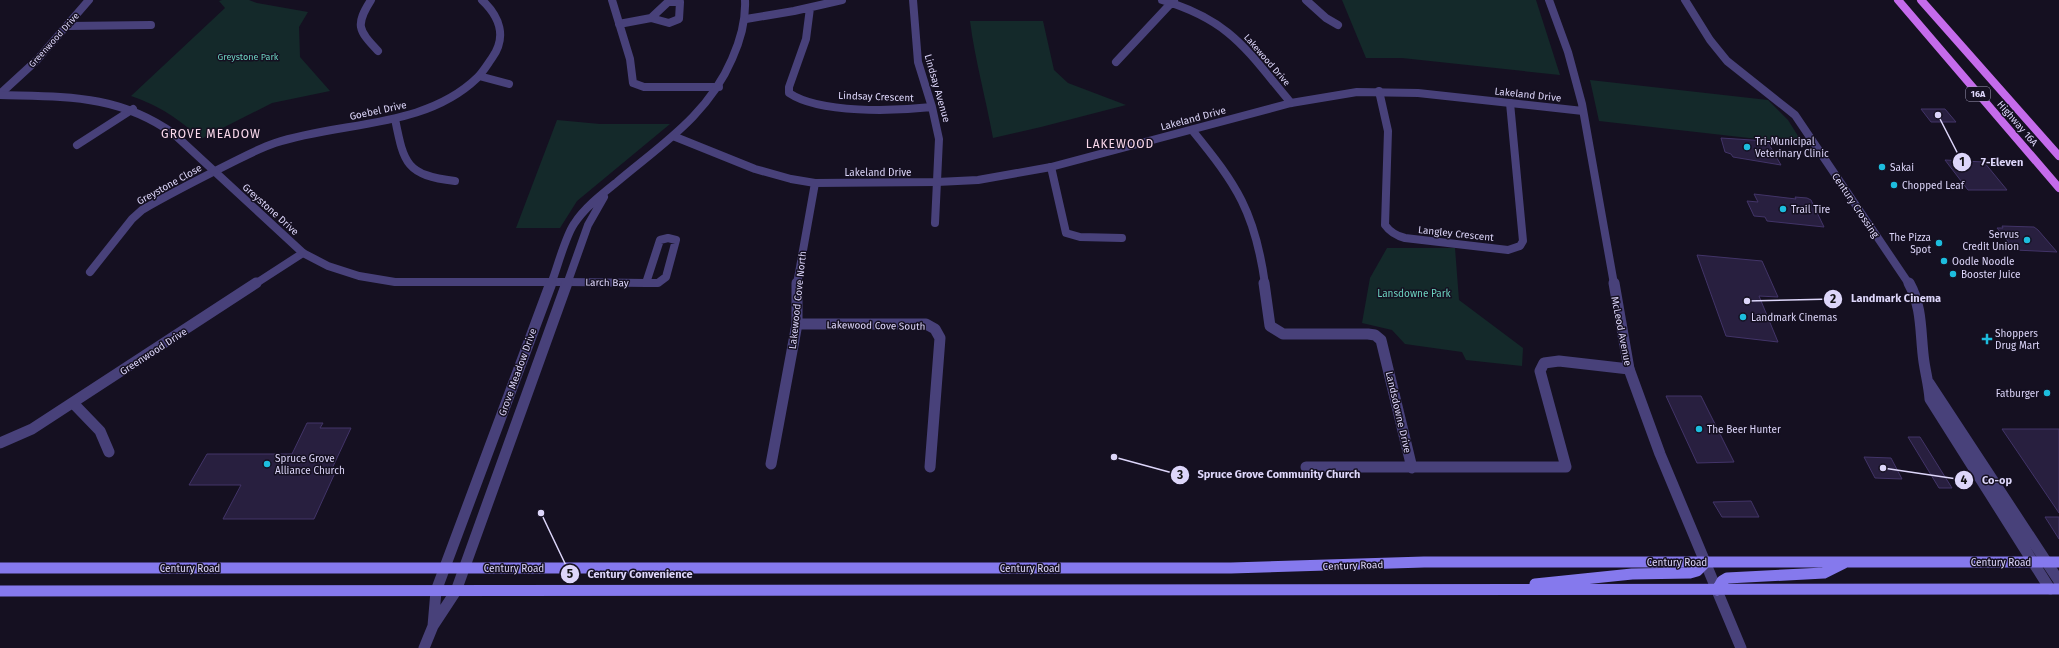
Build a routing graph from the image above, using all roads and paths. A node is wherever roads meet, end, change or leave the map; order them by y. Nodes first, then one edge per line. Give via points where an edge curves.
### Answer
1 (89, 0) edge
2 (371, 0) edge
3 (482, 0) edge
4 (612, 0) edge
5 (745, 0) edge
6 (842, 0) edge
7 (913, 0) edge
8 (1162, 0) edge
9 (1306, 0) edge
10 (1549, 0) edge
11 (1685, 0) edge
12 (1898, 0) edge
13 (1921, 0) edge
14 (1173, 2) edge
15 (810, 8) junction
16 (651, 18) dead end
17 (746, 19) junction
18 (619, 24) junction
19 (152, 25) dead end
20 (1338, 25) dead end
21 (68, 26) junction
22 (378, 51) dead end
23 (1116, 62) dead end
24 (479, 76) junction
25 (509, 84) dead end
26 (719, 87) junction
27 (1379, 91) junction
28 (0, 94) edge
29 (1291, 103) junction
30 (1510, 103) junction
31 (932, 107) junction
32 (134, 109) junction
33 (1583, 111) junction
34 (395, 119) junction
35 (1192, 130) junction
36 (674, 136) junction
37 (77, 145) dead end
38 (2059, 156) edge
39 (1051, 167) junction
40 (214, 172) junction
41 (455, 181) dead end
42 (937, 182) junction
43 (815, 183) junction
44 (2059, 188) edge
45 (610, 189) junction
46 (935, 223) dead end
47 (1122, 238) dead end
48 (303, 253) junction
49 (90, 272) dead end
50 (568, 282) junction
51 (550, 283) junction
52 (646, 283) junction
53 (797, 324) junction
54 (1629, 369) junction
55 (1930, 383) junction
56 (73, 403) junction
57 (0, 443) edge
58 (109, 452) dead end
59 (771, 464) dead end
60 (930, 467) dead end
61 (1306, 467) dead end
62 (1412, 468) junction
63 (2046, 561) junction
64 (1706, 562) junction
65 (1846, 562) junction
66 (2033, 562) junction
67 (2059, 562) edge
68 (0, 568) edge
69 (444, 568) junction
70 (464, 568) junction
71 (2056, 586) edge
72 (436, 590) junction
73 (1477, 590) junction
74 (1717, 590) junction
75 (0, 591) edge
76 (456, 591) junction
77 (433, 626) junction
78 (424, 648) edge
79 (1741, 648) edge

1 - 21 street, Greenwood Drive
2 - 22 street via 359,23 361,34
3 - 24 street, Goebel Drive via 496,14 501,31 498,47
4 - 18 street
5 - 17 street, Grove Meadow Drive
6 - 15 street
7 - 31 street, Lindsay Avenue via 918,62
8 - 14 street, Lakewood Drive
9 - 20 street
10 - 33 street, McLeod Avenue via 1568,52
11 - 55 street, Century Crossing via 1725,59 1746,78 1775,98 1801,124 1902,272 1919,306 1924,363
12 - 44 main road, Highway 16A / 16A
13 - 38 main road, Highway 16A / 16A
14 - 23 street
14 - 29 street, Lakewood Drive via 1205,16 1224,29 1238,41
15 - 17 street
15 - 31 street, Lindsay Crescent via 811,20 807,42 789,93 814,102 845,108 910,110
16 - 18 street
17 - 26 street, Grove Meadow Drive via 742,35
18 - 26 street via 630,59 633,83 644,87
19 - 21 street
21 - 28 street, Greenwood Drive via 37,60
24 - 25 street
24 - 34 street, Goebel Drive via 438,103
26 - 36 street, Grove Meadow Drive via 702,110
27 - 29 street, Lakeland Drive via 1331,95
27 - 30 street, Lakeland Drive
27 - 30 street, Langley Crescent via 1388,131 1385,225 1388,229 1394,234 1409,238 1508,250 1520,246 1523,241
28 - 32 street, Greystone Drive via 88,100
29 - 35 street, Lakeland Drive
30 - 33 street, Lakeland Drive
31 - 42 street, Lindsay Avenue via 939,139
32 - 37 street
32 - 40 street, Greystone Drive via 166,127
33 - 54 street, McLeod Avenue
34 - 40 street, Goebel Drive via 287,139 259,149
34 - 41 street via 406,163 421,176
35 - 39 street, Lakeland Drive
35 - 62 street, Landsdowne Drive via 1234,185 1250,216 1270,326 1284,334 1368,334 1375,335 1381,340
36 - 43 street, Lakeland Drive via 767,173
36 - 45 street, Grove Meadow Drive
39 - 42 street, Lakeland Drive via 978,180
39 - 47 street via 1066,233 1080,238
40 - 48 street, Greystone Drive
40 - 49 street, Greystone Close via 142,210 132,218
42 - 43 street, Lakeland Drive
42 - 46 street, Lindsay Avenue
43 - 53 street, Lakewood Cove North via 797,279
45 - 50 street, Grove Meadow Drive via 588,225
45 - 51 street, Grove Meadow Drive via 588,205 573,225
48 - 51 street, Greystone Drive via 328,266 360,276 395,282
48 - 56 street, Greenwood Drive
50 - 51 street, Larch Bay
50 - 52 street, Larch Bay
50 - 70 street, Grove Meadow Drive
51 - 69 street, Grove Meadow Drive
52 - 52 street, Larch Bay via 658,242 664,238 676,240 666,277 658,283
53 - 59 street, Lakewood Cove North
53 - 60 street, Lakewood Cove South via 926,324 938,331 940,338
54 - 62 street via 1559,361 1544,363 1540,371 1566,467
54 - 64 street, McLeod Avenue via 1660,454
55 - 63 street, Century Crossing
55 - 66 street, Century Crossing via 1930,399
56 - 57 street, Greenwood Drive via 32,429
56 - 58 street via 103,433 108,441
61 - 62 street
63 - 66 main road, Century Road
63 - 67 main road, Century Road
63 - 71 street, Century Crossing
64 - 65 main road, Century Road
64 - 70 main road, Century Road via 1424,562 1231,568
64 - 73 main road via 1697,571 1685,574 1632,574
64 - 74 street, McLeod Avenue
65 - 66 main road, Century Road
65 - 74 main road via 1824,572 1727,578
66 - 71 street, Century Crossing
68 - 69 main road, Century Road
69 - 70 main road, Century Road
69 - 72 street, Grove Meadow Drive
70 - 76 street, Grove Meadow Drive
71 - 74 main road
72 - 75 main road
72 - 76 main road
72 - 77 street, Grove Meadow Drive
73 - 74 main road
73 - 76 main road
74 - 79 street, McLeod Avenue
76 - 77 street, Grove Meadow Drive
77 - 78 street

